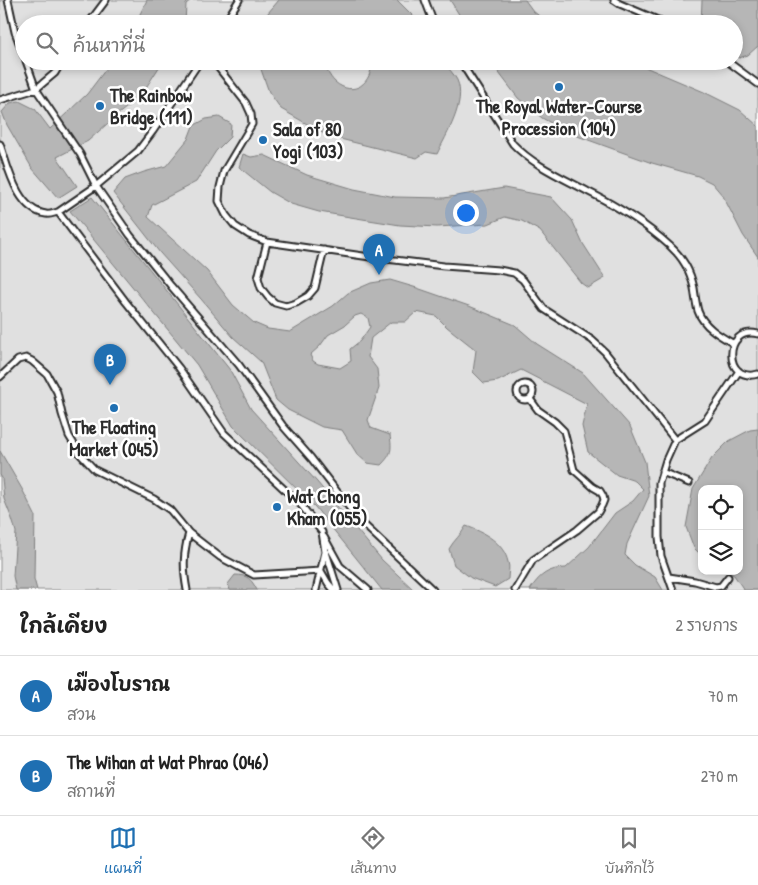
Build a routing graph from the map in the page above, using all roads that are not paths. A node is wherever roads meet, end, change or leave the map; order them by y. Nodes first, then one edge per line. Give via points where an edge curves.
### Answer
1 (8, 0) edge
2 (106, 0) edge
3 (239, 0) edge
4 (424, 0) edge
5 (614, 0) edge
6 (95, 15) edge
7 (230, 15) edge
8 (430, 15) edge
9 (644, 15) edge
10 (15, 32) edge
11 (29, 70) edge
12 (56, 70) edge
13 (194, 70) edge
14 (220, 70) edge
15 (466, 70) edge
16 (739, 70) edge
17 (758, 84) edge
18 (36, 89) junction
19 (0, 100) edge
20 (0, 144) edge
21 (96, 186) junction
22 (58, 212) junction
23 (267, 242) junction
24 (324, 250) junction
25 (758, 334) edge
26 (734, 344) junction
27 (739, 371) junction
28 (758, 374) edge
29 (0, 377) edge
30 (530, 399) dead end
31 (675, 440) junction
32 (662, 472) junction
33 (689, 482) dead end
34 (322, 532) junction
35 (189, 533) junction
36 (325, 552) junction
37 (321, 570) junction
38 (728, 576) dead end
39 (669, 577) junction
40 (187, 590) edge
41 (316, 590) edge
42 (334, 590) edge
43 (338, 590) edge
44 (368, 590) edge
45 (434, 590) edge
46 (515, 590) edge
47 (673, 590) edge

1 - 10 lane
2 - 6 lane
3 - 7 lane
4 - 8 lane
5 - 9 lane
11 - 18 lane
12 - 18 lane
13 - 21 lane via 138,151
14 - 23 lane via 246,103 252,124 224,171 219,201 235,226
15 - 26 lane via 513,144 523,154 636,218 680,256 687,265 694,286 698,312 717,334
16 - 17 lane
18 - 19 lane
18 - 21 lane via 80,154
20 - 22 lane via 25,203 46,214
21 - 22 lane
21 - 45 lane via 130,235 239,365 283,426 359,520
22 - 34 lane via 180,368 224,433 301,505
23 - 24 lane
23 - 24 lane via 258,278 268,297 286,306 308,296 315,288
24 - 31 lane via 514,273 544,309 605,352
25 - 26 lane via 746,334
26 - 27 lane via 731,354
27 - 28 lane via 748,375
27 - 31 lane via 705,420
29 - 35 lane via 18,360 26,358 32,361 47,374 57,392 69,436 80,454 95,470 170,510
30 - 46 lane via 538,410 564,431 574,470 600,491 604,500 598,512 577,530 533,560
31 - 32 lane
32 - 33 lane
32 - 39 lane via 659,537 661,556
34 - 36 lane
34 - 44 lane via 340,566
35 - 37 lane via 220,556 254,574
35 - 40 lane via 184,551
36 - 37 lane
36 - 43 lane
37 - 41 lane
37 - 42 lane
38 - 39 lane via 721,586 716,587
39 - 47 lane

